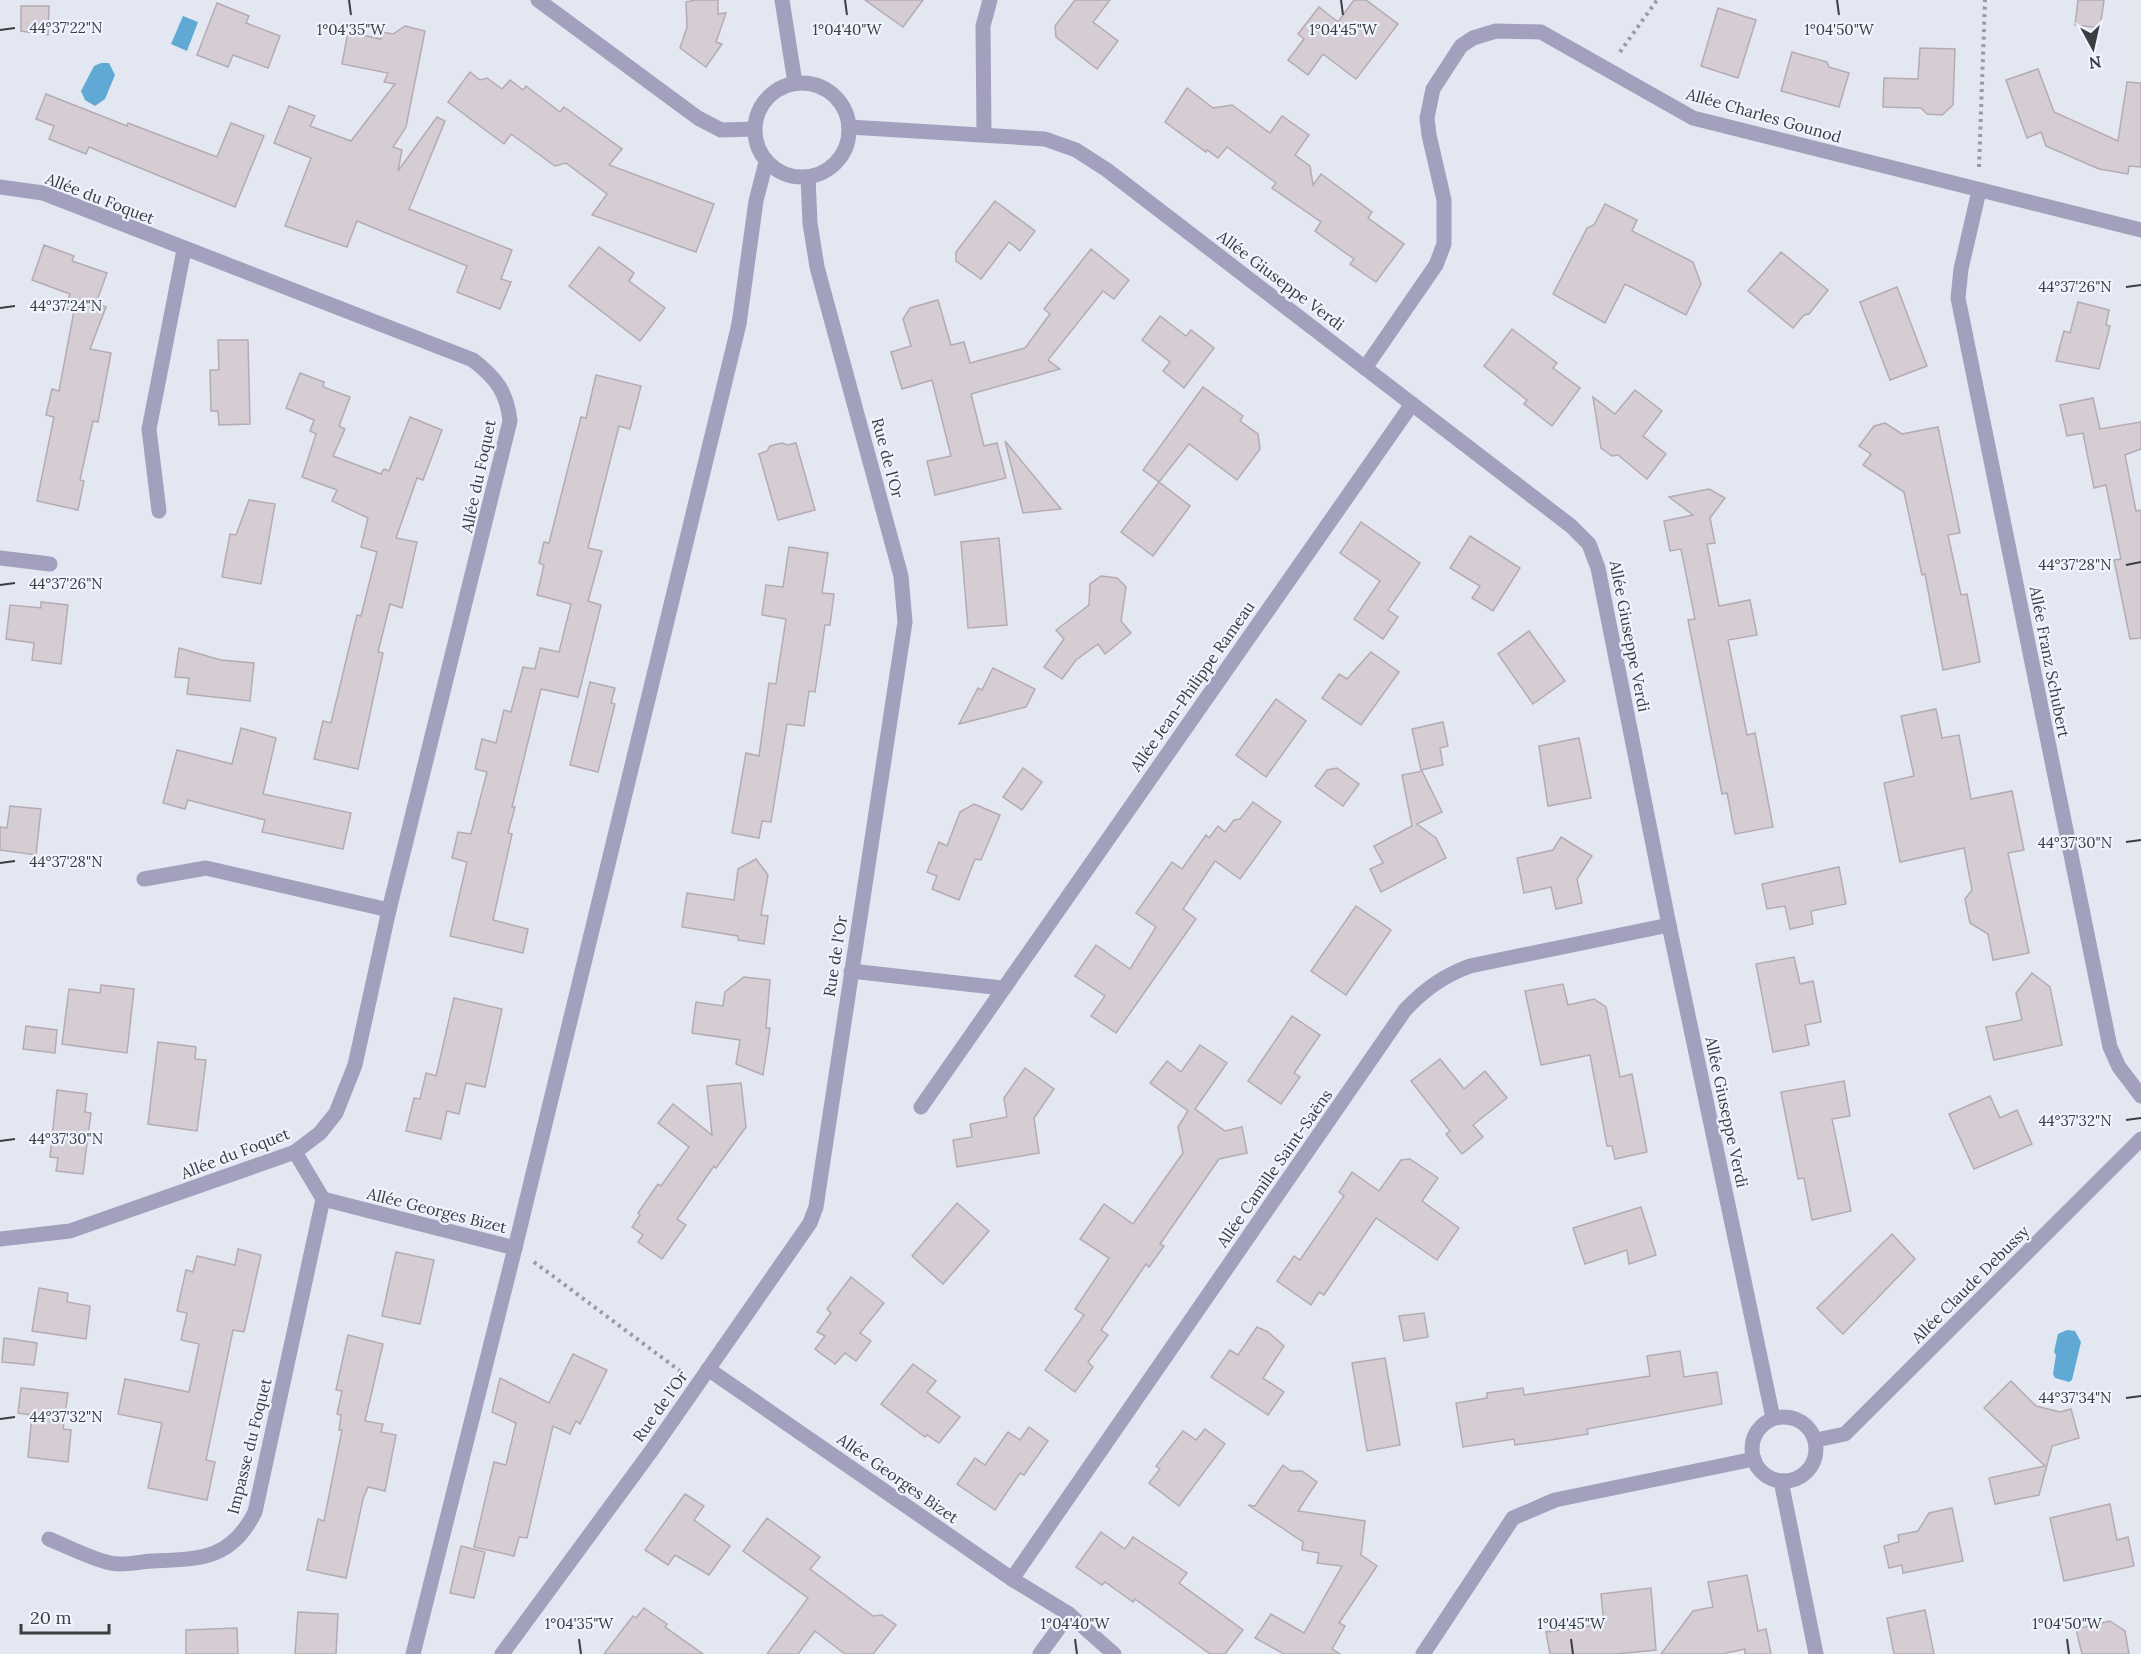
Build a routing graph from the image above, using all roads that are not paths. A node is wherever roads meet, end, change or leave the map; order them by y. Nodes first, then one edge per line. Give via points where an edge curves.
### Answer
1 (538, 0) edge
2 (782, 0) edge
3 (990, 0) edge
4 (795, 83) junction
5 (849, 127) junction
6 (754, 129) junction
7 (984, 134) junction
8 (766, 162) junction
9 (808, 177) junction
10 (0, 187) edge
11 (1979, 191) junction
12 (2141, 230) edge
13 (184, 250) junction
14 (1365, 368) junction
15 (1412, 404) junction
16 (159, 511) dead end
17 (0, 558) edge
18 (50, 564) dead end
19 (144, 879) dead end
20 (389, 910) junction
21 (1669, 925) junction
22 (851, 971) junction
23 (1002, 988) junction
24 (2141, 1096) edge
25 (921, 1107) dead end
26 (2141, 1139) edge
27 (295, 1152) junction
28 (322, 1199) junction
29 (0, 1239) edge
30 (515, 1248) junction
31 (708, 1369) junction
32 (1773, 1418) junction
33 (1816, 1440) junction
34 (1754, 1459) junction
35 (1780, 1481) junction
36 (49, 1539) dead end
37 (1012, 1579) junction
38 (1069, 1614) junction
39 (413, 1654) edge
40 (502, 1654) edge
41 (1040, 1654) edge
42 (1114, 1654) edge
43 (1423, 1654) edge
44 (1816, 1654) edge

1 - 6 street via 698,118 721,130
2 - 4 street
3 - 7 street via 983,26
4 - 5 street via 815,84 836,96
4 - 6 street via 777,89 767,98 759,109
5 - 7 street, Allée Giuseppe Verdi
5 - 9 street via 842,156 823,173
6 - 8 street via 756,145
7 - 14 street, Allée Giuseppe Verdi via 1045,139 1076,150
8 - 9 street via 786,175
8 - 30 street via 756,201 739,324
9 - 22 street, Rue de l'Or via 817,267 904,590 905,622
10 - 13 street, Allée du Foquet via 43,193
11 - 12 street, Allée Charles Gounod
11 - 14 street, Allée Charles Gounod via 1693,118 1541,32 1496,31 1473,38 1455,53 1433,88 1427,118 1444,200 1443,244 1436,265
11 - 24 street, Allée Franz Schubert via 1958,298 2110,1047 2119,1067
13 - 16 street via 149,429
13 - 20 street, Allée du Foquet via 473,360 502,387 508,403 507,441
14 - 15 street, Allée Giuseppe Verdi
15 - 21 street, Allée Giuseppe Verdi via 1581,534 1595,555
15 - 23 street, Allée Jean-Philippe Rameau
17 - 18 street
19 - 20 street via 206,868
20 - 27 street, Allée du Foquet via 346,1093 320,1133
21 - 32 street, Allée Giuseppe Verdi
21 - 37 street, Allée Camille Saint-Saëns via 1470,966 1421,994 1399,1020
22 - 23 street
22 - 31 street, Rue de l'Or via 813,1216
23 - 25 street, Allée Jean-Philippe Rameau
26 - 33 street, Allée Claude Debussy via 1845,1434
27 - 28 street
27 - 29 street, Allée du Foquet via 70,1231
28 - 30 street, Allée Georges Bizet
28 - 36 street, Impasse du Foquet via 255,1512 245,1532 212,1555 111,1563
30 - 39 street
31 - 37 street, Allée Georges Bizet
31 - 40 street, Rue de l'Or
32 - 33 street via 1799,1420 1810,1428
32 - 34 street via 1755,1435
33 - 35 street via 1812,1466 1804,1474
34 - 35 street via 1764,1473
34 - 43 street via 1555,1500 1513,1518
35 - 44 street
37 - 38 street, Allée Georges Bizet
38 - 41 street
38 - 42 street, Allée Georges Bizet

